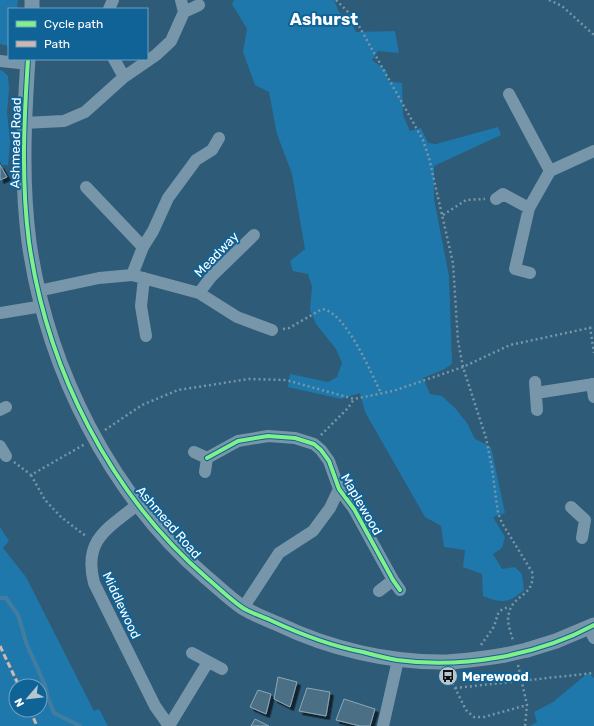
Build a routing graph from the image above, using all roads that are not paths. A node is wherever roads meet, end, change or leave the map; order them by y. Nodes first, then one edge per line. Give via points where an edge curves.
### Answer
1 (181, 0) edge
2 (199, 4) dead end
3 (184, 12) junction
4 (115, 60) edge
5 (0, 61) edge
6 (28, 61) edge
7 (124, 77) junction
8 (509, 94) dead end
9 (23, 123) junction
10 (220, 138) dead end
11 (594, 151) edge
12 (550, 171) junction
13 (86, 187) dead end
14 (496, 199) road end
15 (529, 208) junction
16 (254, 235) dead end
17 (143, 247) junction
18 (530, 273) dead end
19 (138, 276) junction
20 (38, 291) junction
21 (199, 293) junction
22 (43, 306) junction
23 (0, 313) edge
24 (272, 330) road end
25 (146, 336) dead end
26 (593, 384) edge
27 (594, 397) edge
28 (537, 410) dead end
29 (194, 452) dead end
30 (207, 458) junction
31 (205, 472) dead end
32 (339, 489) junction
33 (137, 505) junction
34 (571, 507) dead end
35 (590, 518) edge
36 (582, 538) dead end
37 (379, 591) dead end
38 (243, 608) junction
39 (592, 630) edge
40 (192, 653) dead end
41 (398, 660) junction
42 (208, 662) junction
43 (222, 669) dead end
44 (169, 726) edge
45 (384, 726) edge

1 - 3 street
2 - 3 street
3 - 7 street via 171,41
4 - 7 street
5 - 6 street
6 - 9 street, Ashmead Road
7 - 9 street via 85,112 64,121
8 - 12 street
9 - 20 street, Ashmead Road via 24,190 29,243
10 - 17 street via 212,150 196,160 168,198
11 - 12 street
12 - 15 street
13 - 17 street
14 - 15 street via 503,194
15 - 18 street via 515,269
16 - 21 street, Meadway via 211,277
17 - 19 street
19 - 20 street via 99,278
19 - 21 street
19 - 25 street
20 - 22 street, Ashmead Road
21 - 24 street via 237,317
22 - 23 street
22 - 33 street, Ashmead Road via 64,375 89,428
26 - 27 street
26 - 28 street via 536,387
29 - 30 street
30 - 31 street
30 - 32 street, Maplewood via 238,441 268,436 295,438 314,444 321,450
32 - 37 street, Maplewood via 354,509 396,585
32 - 38 street, Maplewood via 330,508 313,531 279,553
33 - 38 street, Ashmead Road via 182,556
33 - 44 street, Middlewood via 103,533 91,555 90,568 94,583 155,706
34 - 35 street
35 - 36 street
38 - 41 street, Ashmead Road via 339,648
39 - 41 street, Ashmead Road via 515,652 470,660
40 - 42 street
41 - 45 street
42 - 43 street
42 - 44 street, Middlewood

